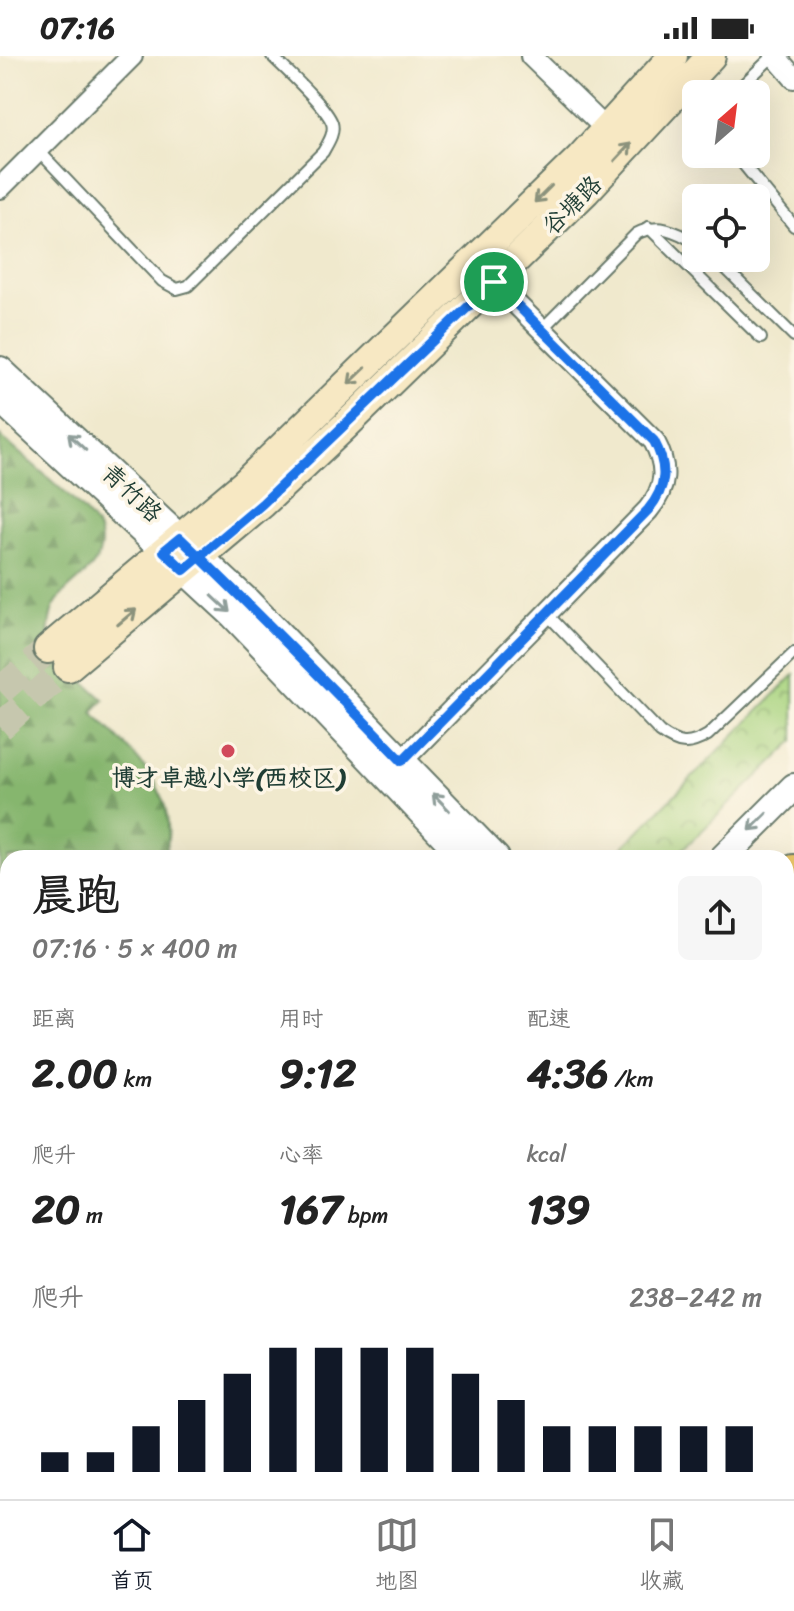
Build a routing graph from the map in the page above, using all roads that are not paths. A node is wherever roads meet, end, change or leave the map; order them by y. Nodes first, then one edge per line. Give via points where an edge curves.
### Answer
1 (132, 56) edge
2 (272, 56) edge
3 (531, 56) edge
4 (673, 56) edge
5 (711, 56) edge
6 (774, 56) edge
7 (794, 78) edge
8 (748, 80) edge
9 (606, 129) junction
10 (38, 150) junction
11 (746, 168) edge
12 (0, 188) edge
13 (794, 226) edge
14 (648, 227) junction
15 (682, 234) edge
16 (729, 272) edge
17 (494, 282) junction
18 (542, 329) junction
19 (794, 336) edge
20 (761, 338) dead end
21 (0, 370) edge
22 (0, 399) edge
23 (182, 554) junction
24 (546, 613) junction
25 (794, 653) edge
26 (58, 658) tunnel mouth
27 (395, 768) junction
28 (794, 787) edge
29 (459, 850) edge
30 (487, 850) edge
31 (731, 850) edge

1 - 10 street
2 - 10 lane via 325,112 333,124 331,137 323,152 188,286 177,289 162,281
3 - 9 street
4 - 9 main road, 谷塘路
17 -> 5 main road, 谷塘路
6 - 7 street
6 - 8 lane
9 -> 23 main road, 谷塘路 via 244,484
10 - 12 street
11 - 13 lane
14 - 15 lane
14 - 18 lane
14 - 20 lane
16 - 19 lane
17 - 18 street
17 - 23 main road, 谷塘路 via 262,504
18 - 24 street via 654,441 665,463 661,492 648,510
23 -> 21 street, 青竹路
22 - 23 street, 青竹路
23 - 26 main road, 谷塘路
23 - 27 street, 青竹路 via 233,615
24 - 25 lane via 660,732 684,745 708,735
24 - 27 street
27 - 29 street, 青竹路
30 -> 27 street, 青竹路
28 -> 31 street

